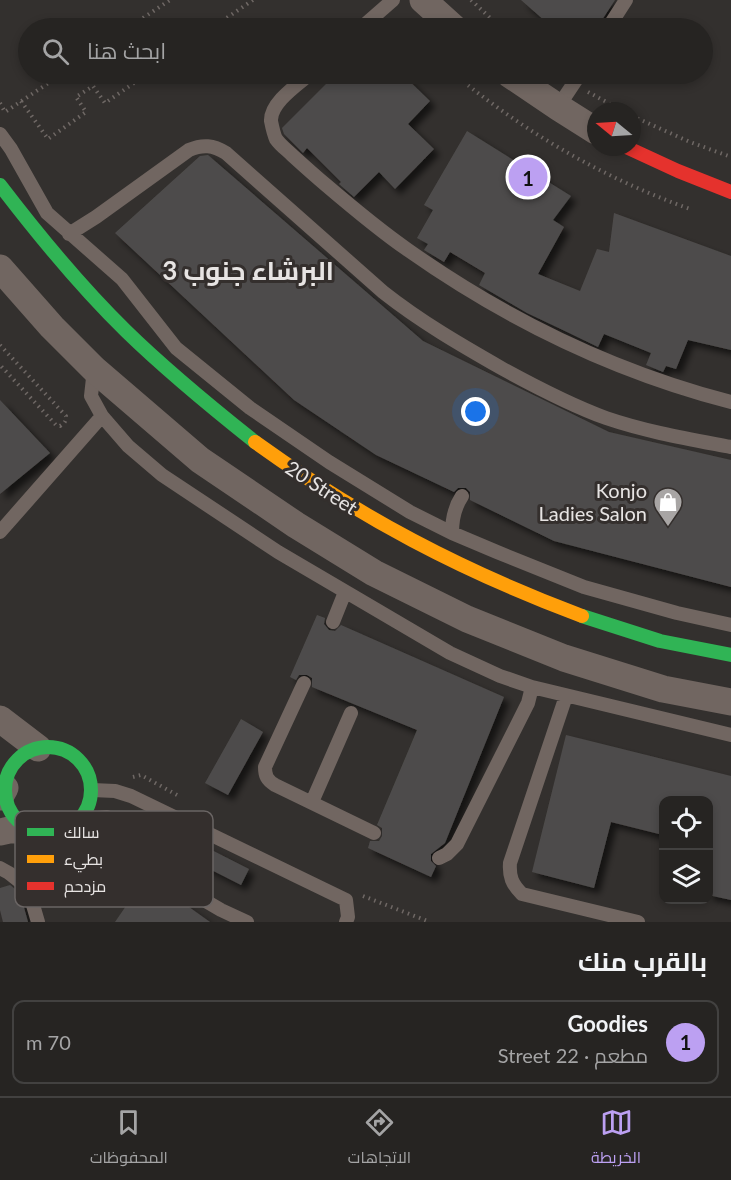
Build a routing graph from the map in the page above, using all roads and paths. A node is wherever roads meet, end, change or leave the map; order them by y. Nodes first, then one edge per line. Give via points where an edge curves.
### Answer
1 (171, 0) edge
2 (253, 0) edge
3 (393, 0) edge
4 (423, 0) edge
5 (471, 0) edge
6 (626, 0) edge
7 (143, 18) edge
8 (227, 18) edge
9 (373, 18) edge
10 (443, 18) edge
11 (490, 18) edge
12 (614, 18) edge
13 (47, 84) edge
14 (133, 84) edge
15 (298, 84) edge
16 (466, 84) edge
17 (524, 84) edge
18 (573, 84) edge
19 (21, 101) junction
20 (0, 103) edge
21 (558, 107) junction
22 (641, 120) edge
23 (587, 125) edge
24 (0, 134) edge
25 (641, 155) edge
26 (731, 158) edge
27 (0, 185) edge
28 (731, 192) edge
29 (699, 212) dead end
30 (69, 234) junction
31 (0, 268) edge
32 (0, 345) edge
33 (0, 365) edge
34 (94, 369) junction
35 (731, 402) edge
36 (102, 416) junction
37 (731, 447) edge
38 (462, 496) dead end
39 (0, 532) edge
40 (453, 533) junction
41 (345, 592) junction
42 (333, 622) dead end
43 (731, 625) edge
44 (731, 655) edge
45 (304, 683) dead end
46 (532, 687) junction
47 (566, 696) junction
48 (731, 702) edge
49 (351, 713) dead end
50 (0, 719) edge
51 (731, 735) edge
52 (38, 748) junction
53 (92, 790) junction
54 (3, 793) edge
55 (312, 802) junction
56 (84, 811) edge
57 (162, 811) edge
58 (15, 818) edge
59 (15, 830) edge
60 (0, 832) edge
61 (374, 833) dead end
62 (213, 836) edge
63 (439, 858) dead end
64 (0, 868) edge
65 (15, 878) edge
66 (213, 906) edge
67 (34, 907) edge
68 (38, 922) edge
69 (247, 922) edge
70 (346, 922) edge
71 (638, 922) edge

1 - 7 path
2 - 8 path
3 - 9 lane
4 - 10 street
5 - 11 path
6 - 12 lane
13 - 19 path
14 - 19 path via 105,103 93,86 76,98 86,112 48,140
15 - 35 lane via 274,109 271,120 275,138 362,216 406,249 500,309 550,335 654,379
16 - 29 path via 538,136 596,169
17 - 21 street
18 - 21 lane
19 - 20 path via 5,112
21 - 23 street
22 - 26 path
24 - 30 lane via 47,213
25 - 28 street
27 - 44 street, 20 Street via 103,308 171,373 243,434 319,488 401,536 496,582 573,613 662,641
30 - 37 lane via 189,150 198,146 217,147 384,292 463,346 568,403 605,417 673,437
30 - 40 lane via 122,279 176,348 250,408 343,471
31 - 34 street
32 - 33 path via 66,416 64,424 56,425
34 - 36 lane via 91,396
34 - 48 street via 200,460 374,573 467,619 564,658 663,689
36 - 39 lane
36 - 41 lane via 128,446 162,475
38 - 40 lane via 453,513
40 - 43 lane via 584,587
41 - 42 lane
41 - 46 lane via 450,652
45 - 55 lane via 265,767 265,775 268,781
46 - 47 lane
46 - 63 lane via 528,703 457,844
47 - 51 lane
47 - 71 lane via 509,875 522,894
49 - 55 lane
50 - 52 street
52 - 53 street via 51,747 75,756 90,777
52 - 54 street via 15,763
53 - 56 street
53 - 57 lane via 115,791
54 - 58 street
55 - 61 lane
59 - 60 street
62 - 70 lane via 346,900
64 - 65 lane
66 - 69 lane
67 - 68 lane

